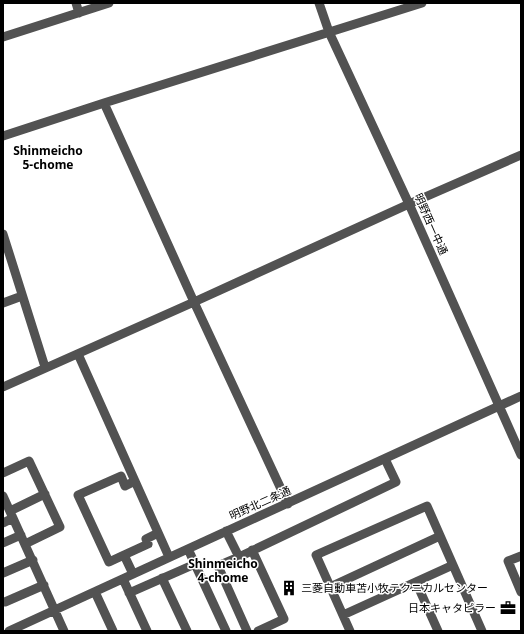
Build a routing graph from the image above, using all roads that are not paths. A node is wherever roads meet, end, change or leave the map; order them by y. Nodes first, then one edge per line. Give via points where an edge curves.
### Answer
1 (76, 3) edge
2 (109, 3) edge
3 (319, 3) edge
4 (422, 3) edge
5 (79, 13) junction
6 (329, 32) junction
7 (3, 36) edge
8 (104, 103) junction
9 (3, 136) edge
10 (521, 155) edge
11 (409, 204) junction
12 (3, 234) edge
13 (4, 244) edge
14 (22, 296) junction
15 (194, 302) junction
16 (3, 303) edge
17 (78, 354) junction
18 (46, 367) junction
19 (3, 387) edge
20 (521, 396) edge
21 (500, 406) junction
22 (521, 455) edge
23 (385, 458) junction
24 (3, 473) edge
25 (135, 481) junction
26 (45, 494) junction
27 (3, 496) edge
28 (288, 504) junction
29 (12, 514) junction
30 (3, 522) edge
31 (226, 531) junction
32 (158, 533) junction
33 (440, 536) junction
34 (23, 539) junction
35 (3, 543) edge
36 (188, 549) junction
37 (252, 550) junction
38 (124, 555) junction
39 (521, 556) edge
40 (169, 557) junction
41 (238, 557) junction
42 (33, 560) junction
43 (195, 564) junction
44 (453, 565) junction
45 (3, 573) edge
46 (133, 574) junction
47 (162, 578) junction
48 (123, 579) junction
49 (416, 582) junction
50 (44, 585) junction
51 (330, 587) junction
52 (95, 592) junction
53 (521, 592) edge
54 (129, 593) junction
55 (5, 602) dead end
56 (55, 610) junction
57 (343, 615) junction
58 (9, 631) edge
59 (64, 631) edge
60 (113, 631) edge
61 (147, 631) edge
62 (187, 631) edge
63 (226, 631) edge
64 (247, 631) edge
65 (258, 631) edge
66 (350, 631) edge
67 (438, 631) edge
68 (482, 631) edge

1 - 5 street
2 - 5 street
3 - 6 street, 明野西一中通
4 - 6 street
5 - 7 street
6 - 8 street
6 - 11 street, 明野西一中通
8 - 9 street
8 - 15 street
10 - 11 street
11 - 15 street
11 - 21 street, 明野西一中通
12 - 13 street
13 - 14 street
14 - 16 street
14 - 18 street
15 - 17 street
15 - 28 street
17 - 18 street
17 - 25 street
18 - 19 street
20 - 21 street, 明野北二条通
21 - 22 street, 明野西一中通
21 - 23 street, 明野北二条通
23 - 28 street, 明野北二条通
23 - 37 street via 396,482
24 - 26 street via 29,460
25 - 32 street
25 - 38 street via 125,486 120,476 78,495 109,562
26 - 29 street
26 - 34 street via 60,527
27 - 29 street
28 - 31 street, 明野北二条通
29 - 30 street
29 - 34 street
31 - 36 street, 明野北二条通
31 - 41 street
32 - 38 street via 146,539 148,544
32 - 40 street
33 - 44 street
33 - 51 street
33 - 51 street via 427,506 316,555
34 - 35 street
34 - 42 street
36 - 40 street, 明野北二条通
36 - 43 street
37 - 41 street
37 - 65 street via 284,619
38 - 46 street
39 - 53 street via 508,561
40 - 46 street, 明野北二条通
41 - 64 street via 218,566
42 - 45 street
42 - 50 street
43 - 47 street
43 - 63 street
44 - 49 street
44 - 68 street
46 - 48 street, 明野北二条通
47 - 54 street
47 - 62 street
48 - 52 street, 明野北二条通
48 - 54 street
49 - 57 street
49 - 67 street
50 - 55 street
50 - 56 street
51 - 57 street
52 - 56 street, 明野北二条通
52 - 60 street
54 - 61 street
56 - 58 street, 明野北二条通
56 - 59 street
57 - 66 street

